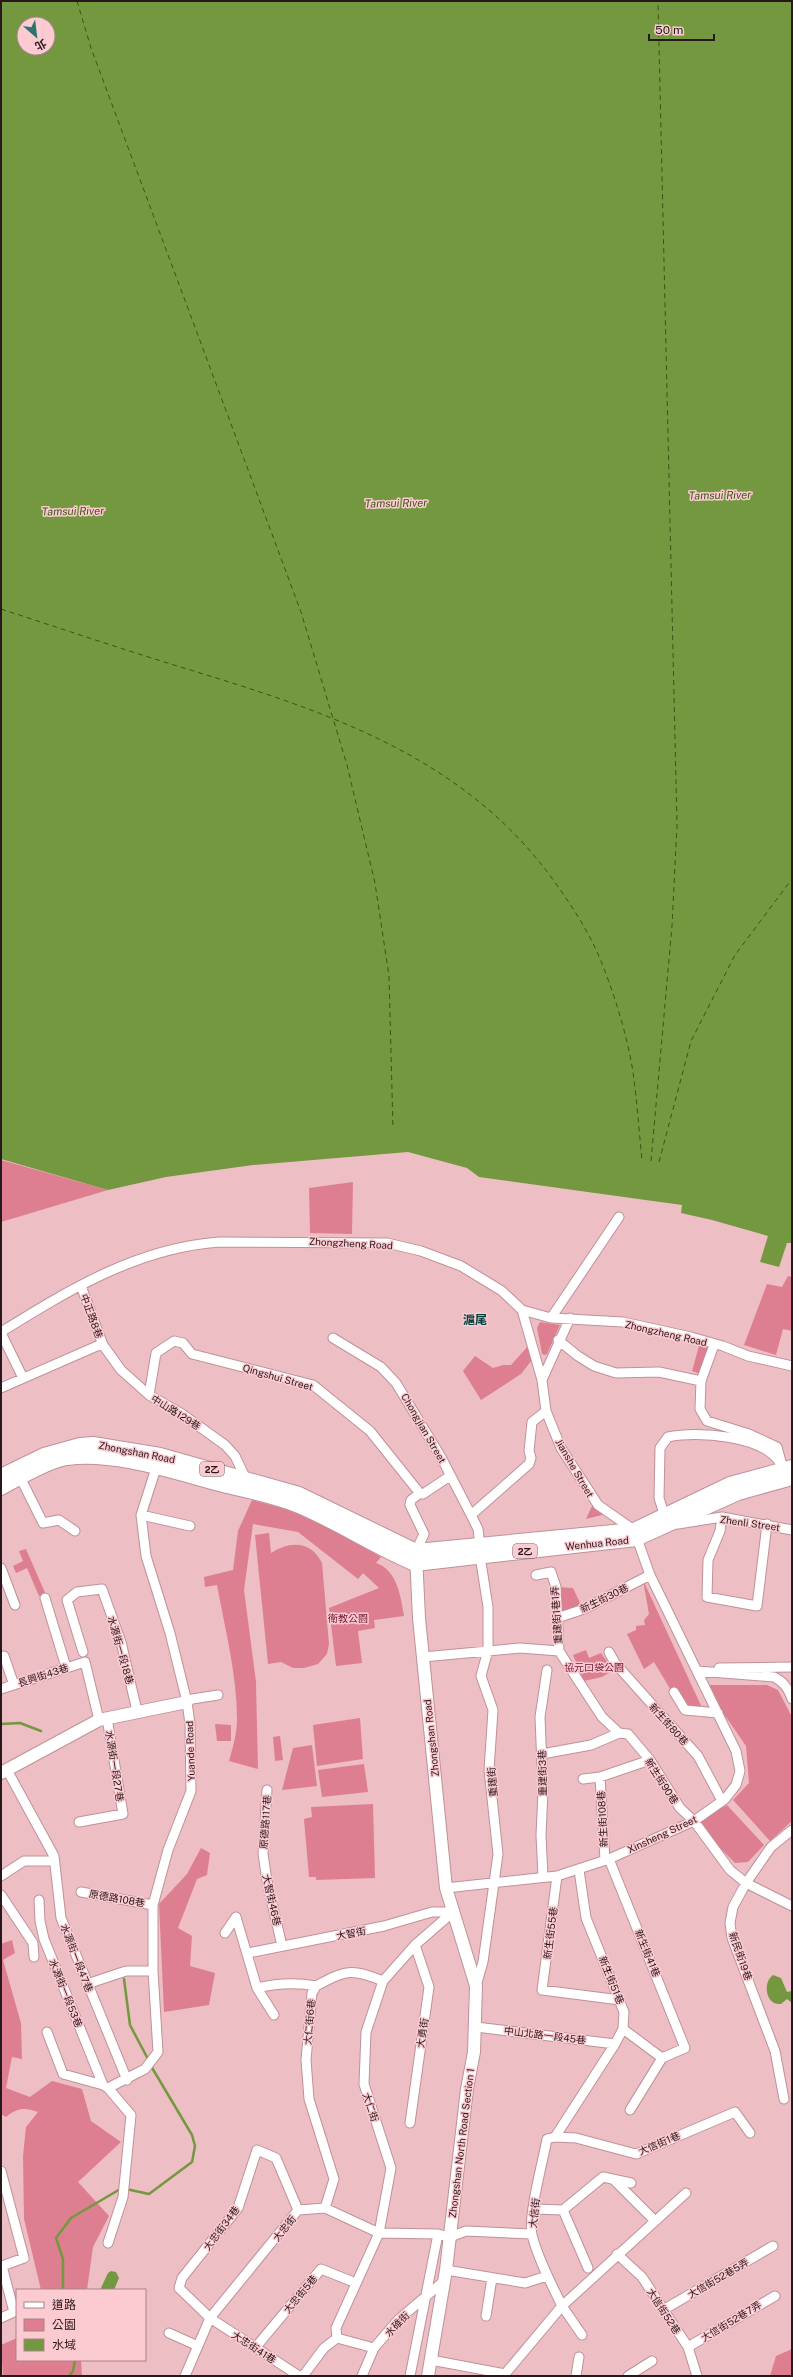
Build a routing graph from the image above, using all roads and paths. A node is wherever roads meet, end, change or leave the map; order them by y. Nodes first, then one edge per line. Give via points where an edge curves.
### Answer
1 (619, 1217) dead end
2 (81, 1286) junction
3 (522, 1310) junction
4 (552, 1318) junction
5 (570, 1318) junction
6 (1, 1333) edge
7 (333, 1338) dead end
8 (558, 1340) junction
9 (103, 1345) junction
10 (714, 1345) junction
11 (792, 1366) edge
12 (23, 1378) junction
13 (542, 1380) junction
14 (701, 1381) junction
15 (1, 1388) edge
16 (149, 1395) junction
17 (546, 1411) junction
18 (158, 1461) junction
19 (789, 1471) edge
20 (1, 1476) edge
21 (450, 1476) junction
22 (20, 1477) junction
23 (246, 1479) junction
24 (1, 1488) edge
25 (419, 1494) junction
26 (141, 1515) junction
27 (471, 1515) junction
28 (722, 1517) junction
29 (662, 1521) junction
30 (767, 1524) junction
31 (190, 1526) dead end
32 (792, 1530) edge
33 (75, 1531) dead end
34 (635, 1534) junction
35 (480, 1551) junction
36 (416, 1557) junction
37 (1, 1568) edge
38 (536, 1575) dead end
39 (650, 1575) junction
40 (102, 1589) joint
41 (45, 1598) dead end
42 (15, 1605) dead end
43 (557, 1618) junction
44 (488, 1650) junction
45 (559, 1651) junction
46 (608, 1652) dead end
47 (4, 1656) dead end
48 (84, 1657) junction
49 (423, 1657) junction
50 (66, 1667) junction
51 (792, 1667) edge
52 (547, 1670) dead end
53 (698, 1671) junction
54 (14, 1685) junction
55 (1, 1689) edge
56 (674, 1692) dead end
57 (218, 1695) dead end
58 (792, 1699) edge
59 (186, 1701) junction
60 (137, 1711) junction
61 (718, 1713) junction
62 (103, 1719) junction
63 (619, 1733) junction
64 (542, 1754) junction
65 (650, 1760) junction
66 (4, 1772) edge
67 (600, 1777) junction
68 (583, 1779) dead end
69 (267, 1790) dead end
70 (722, 1801) junction
71 (694, 1821) junction
72 (79, 1822) dead end
73 (792, 1830) edge
74 (262, 1854) joint
75 (607, 1860) junction
76 (54, 1861) junction
77 (579, 1870) junction
78 (1, 1876) edge
79 (557, 1876) junction
80 (544, 1877) junction
81 (746, 1883) junction
82 (493, 1884) junction
83 (446, 1888) junction
84 (81, 1892) dead end
85 (1, 1894) edge
86 (39, 1900) dead end
87 (153, 1905) junction
88 (792, 1906) edge
89 (453, 1912) junction
90 (225, 1933) dead end
91 (44, 1939) junction
92 (33, 1943) junction
93 (415, 1945) junction
94 (282, 1946) junction
95 (248, 1953) junction
96 (34, 1957) dead end
97 (153, 1971) junction
98 (383, 1981) junction
99 (87, 1984) junction
100 (316, 1986) junction
101 (476, 1986) junction
102 (258, 1988) junction
103 (620, 2000) junction
104 (274, 2015) dead end
105 (476, 2026) junction
106 (623, 2029) junction
107 (48, 2032) dead end
108 (615, 2044) junction
109 (662, 2058) junction
110 (127, 2080) junction
111 (106, 2086) junction
112 (784, 2099) dead end
113 (630, 2110) dead end
114 (410, 2123) dead end
115 (750, 2133) dead end
116 (551, 2138) junction
117 (1, 2172) edge
118 (614, 2180) junction
119 (630, 2183) dead end
120 (686, 2194) dead end
121 (325, 2208) junction
122 (298, 2210) junction
123 (534, 2210) junction
124 (563, 2210) junction
125 (654, 2220) junction
126 (21, 2233) dead end
127 (379, 2233) junction
128 (532, 2234) junction
129 (444, 2235) junction
130 (108, 2243) dead end
131 (772, 2246) dead end
132 (617, 2254) junction
133 (24, 2258) junction
134 (1, 2265) edge
135 (588, 2268) dead end
136 (445, 2275) junction
137 (547, 2276) junction
138 (492, 2278) junction
139 (356, 2282) junction
140 (774, 2296) dead end
141 (423, 2299) junction
142 (562, 2306) junction
143 (663, 2310) junction
144 (486, 2316) dead end
145 (1, 2318) edge
146 (210, 2318) junction
147 (169, 2333) dead end
148 (582, 2335) dead end
149 (336, 2338) junction
150 (198, 2346) junction
151 (688, 2347) junction
152 (256, 2348) junction
153 (374, 2348) junction
154 (578, 2357) dead end
155 (431, 2360) junction
156 (652, 2361) dead end
157 (505, 2375) edge
158 (185, 2376) edge
159 (299, 2376) edge
160 (303, 2376) edge
161 (362, 2376) edge
162 (410, 2376) edge
163 (428, 2376) edge
164 (576, 2376) edge
165 (628, 2376) edge
166 (697, 2376) edge

1 - 4 street
2 - 3 street, Zhongzheng Road via 122,1265 157,1252 197,1243 387,1243 421,1250 461,1266 502,1291
2 - 6 street, Zhongzheng Road via 53,1300
2 - 9 street, 中正路8巷
3 - 4 street, Zhongzheng Road
3 - 13 street, Jianshe Street
4 - 5 street, Zhongzheng Road
5 - 8 street
5 - 10 street, Zhongzheng Road via 623,1322 691,1337
6 - 12 street
7 - 21 street, Chongjian Street via 381,1367 396,1383
8 - 13 street
8 - 14 street via 594,1366 616,1373 659,1372
9 - 12 street
9 - 16 street, 中山路129巷 via 121,1370
10 - 11 street, Zhongzheng Road
10 - 14 street
12 - 15 street
13 - 17 street, Jianshe Street
14 - 19 street via 700,1409 707,1420 749,1434 777,1447
16 - 23 street, 中山路129巷 via 182,1414 225,1446 235,1456
16 - 25 street, Qingshui Street via 156,1353 174,1341 183,1343 192,1354 314,1385 370,1431
17 - 27 street via 532,1422 529,1464
17 - 34 street, Jianshe Street via 561,1448 587,1492 598,1506
18 - 20 main road, Zhongshan Road / 2乙 via 93,1444 80,1445 44,1455
18 - 22 main road, Zhongshan Road / 2乙 via 90,1455 65,1458
18 - 23 main road, Zhongshan Road / 2乙
18 - 26 street, Yuande Road
18 - 36 main road, Zhongshan Road / 2乙 via 298,1506 350,1530 389,1553
19 - 29 main road, Wenhua Road / 2乙 via 730,1484
19 - 29 street via 774,1454 758,1446 716,1435 683,1434 668,1437 660,1448 659,1498
21 - 25 street via 423,1494
21 - 27 street, Chongjian Street
22 - 24 main road, Zhongshan Road / 2乙
22 - 33 street via 43,1523 59,1520
23 - 36 main road, Zhongshan Road / 2乙 via 299,1494
25 - 36 street via 411,1500 410,1505 424,1534
26 - 31 street
26 - 59 street, Yuande Road via 146,1556 170,1633
27 - 35 street, Chongjian Street via 478,1529
28 - 29 street, Zhenli Street
28 - 30 street, Zhenli Street
28 - 30 street via 720,1531 708,1560 707,1597 757,1606
29 - 34 main road, Wenhua Road / 2乙
30 - 32 street, Zhenli Street
34 - 35 main road, Wenhua Road / 2乙
34 - 39 street, Xinsheng Street
35 - 36 main road, Wenhua Road / 2乙 via 444,1562
35 - 44 street, 重建街 via 488,1607
36 - 49 main road, Zhongshan Road
37 - 42 street
38 - 43 street, 重建街1巷1弄 via 551,1572 556,1587
39 - 43 street, 新生街30巷 via 584,1609
39 - 53 street, Xinsheng Street
40 - 48 street, 水源街一段27巷 via 76,1592 67,1600
40 - 60 street, 水源街一段18巷 via 121,1642
41 - 50 street
43 - 45 street, 重建街1巷1弄
44 - 45 street, 重建街1巷1弄 via 520,1648
44 - 49 street, 重建街1巷1弄
44 - 82 street, 重建街 via 481,1676 493,1710 489,1770 498,1854
45 - 63 street, 新生街90巷 via 602,1717
46 - 70 street, 新生街80巷 via 619,1668 698,1756
47 - 54 street
48 - 50 street, 長興街43巷
48 - 62 street, 水源街一段27巷
49 - 83 main road, Zhongshan Road
50 - 54 street, 長興街43巷
51 - 53 street via 737,1667
52 - 64 street, 重建街3巷 via 540,1717
53 - 58 street via 774,1677 787,1687
53 - 61 street, Xinsheng Street
54 - 55 street, 長興街43巷
56 - 61 street via 686,1710
57 - 59 street
59 - 60 main road
59 - 87 street, Yuande Road via 190,1724 191,1791 168,1850
60 - 62 main road
61 - 70 street, Xinsheng Street via 736,1751 740,1771 736,1785
62 - 66 main road
62 - 72 street, 水源街一段27巷 via 123,1814
63 - 64 street via 591,1745
63 - 65 street, 新生街90巷 via 628,1734
64 - 80 street, 重建街3巷 via 541,1835
65 - 67 street
65 - 71 street, 新生街90巷 via 680,1808
66 - 76 street, 水源街一段47巷 via 54,1856
67 - 68 street
67 - 75 street, 新生街108巷
69 - 74 street, 原德路117巷
70 - 71 street, Xinsheng Street
71 - 75 street, Xinsheng Street
71 - 81 street, 新生街90巷 via 730,1870
73 - 81 street, 新民街19巷 via 771,1847
74 - 94 street, 大智街46巷
75 - 77 street, Xinsheng Street
75 - 109 street, 新生街41巷 via 685,2048
76 - 78 street via 24,1861
76 - 99 street, 水源街一段47巷 via 61,1918
77 - 79 street, Xinsheng Street
77 - 103 street, 新生街51巷 via 586,1918
79 - 80 street, Xinsheng Street
79 - 103 street, 新生街55巷 via 542,1990
80 - 82 street, Xinsheng Street
81 - 88 street, 新生街90巷
81 - 112 street, 新民街19巷 via 732,1907 732,1938 775,2051
82 - 83 street, Xinsheng Street
82 - 101 street, 重建街 via 483,1962
83 - 89 main road, Zhongshan Road
84 - 87 street, 原德路108巷
85 - 92 street
86 - 91 street, 水源街一段53巷
87 - 97 street, Yuande Road
89 - 93 street, 大仁街
89 - 94 street, 大智街 via 432,1912 384,1926
89 - 101 main road, Zhongshan North Road Section 1
90 - 95 street via 236,1917
91 - 92 street
91 - 111 street, 水源街一段53巷
92 - 96 street
93 - 98 street, 大仁街
93 - 114 street, 大勇街 via 429,1987
94 - 95 street, 大智街
95 - 102 street
97 - 99 street via 126,1971
97 - 110 street, Yuande Road via 158,2052 145,2069
98 - 100 street via 352,1971
98 - 127 street, 大仁街 via 366,2032 364,2084 391,2168
99 - 110 street, 水源街一段47巷
100 - 102 street, 大仁街6巷 via 298,1982
100 - 121 street, 大仁街6巷 via 312,1993 306,2060 309,2099 334,2179
101 - 105 main road, Zhongshan North Road Section 1
102 - 104 street
103 - 106 street, 新生街51巷 via 624,2012
105 - 108 street, 中山北路一段45巷
105 - 129 main road, Zhongshan North Road Section 1
106 - 108 street, 新生街51巷
106 - 109 street
107 - 111 street via 63,2074
108 - 116 street, 新生街51巷
109 - 113 street
110 - 111 street, Yuande Road
111 - 130 street, 水源街一段53巷 via 131,2115 123,2197
115 - 116 street, 大信街1巷 via 735,2112 636,2154 576,2138
116 - 123 street, 大信街
117 - 133 street
118 - 119 street
118 - 124 street via 603,2177
118 - 125 street
120 - 125 street
121 - 122 street, 大忠街
121 - 127 street, 大忠街
122 - 146 street, 大忠街
122 - 146 street, 大忠街34巷 via 276,2158 257,2150 238,2208 182,2278 179,2288
123 - 124 street
123 - 128 street, 大信街
124 - 135 street
125 - 132 street
126 - 133 street via 25,2248
127 - 129 street, 大忠街
127 - 139 street
128 - 129 street, 大忠街 via 466,2231
128 - 137 street, 大信街
129 - 136 main road, Zhongshan North Road Section 1
129 - 141 street
131 - 143 street, 大信街52巷5弄
132 - 142 street
132 - 143 street, 大信街52巷 via 642,2277
133 - 134 street
134 - 145 street via 14,2312
136 - 138 street
136 - 141 street, 水碓街
136 - 155 main road, Zhongshan North Road Section 1
137 - 138 street via 525,2283
137 - 142 street, 大信街
138 - 144 street
139 - 149 street via 336,2328
139 - 152 street, 大忠街5巷 via 321,2269
140 - 151 street, 大信街52巷7弄
141 - 153 street, 水碓街 via 398,2320
141 - 162 street
142 - 148 street, 大信街
142 - 157 street
143 - 151 street, 大信街52巷
146 - 150 street, 大忠街
146 - 152 street, 大忠街41巷
147 - 150 street
149 - 153 street
149 - 160 street via 324,2348
150 - 158 street, 大忠街
151 - 166 street, 大信街52巷
152 - 159 street, 大忠街41巷
153 - 161 street, 水碓街
154 - 164 street
155 - 157 street
155 - 163 main road, Zhongshan North Road Section 1
156 - 165 street

